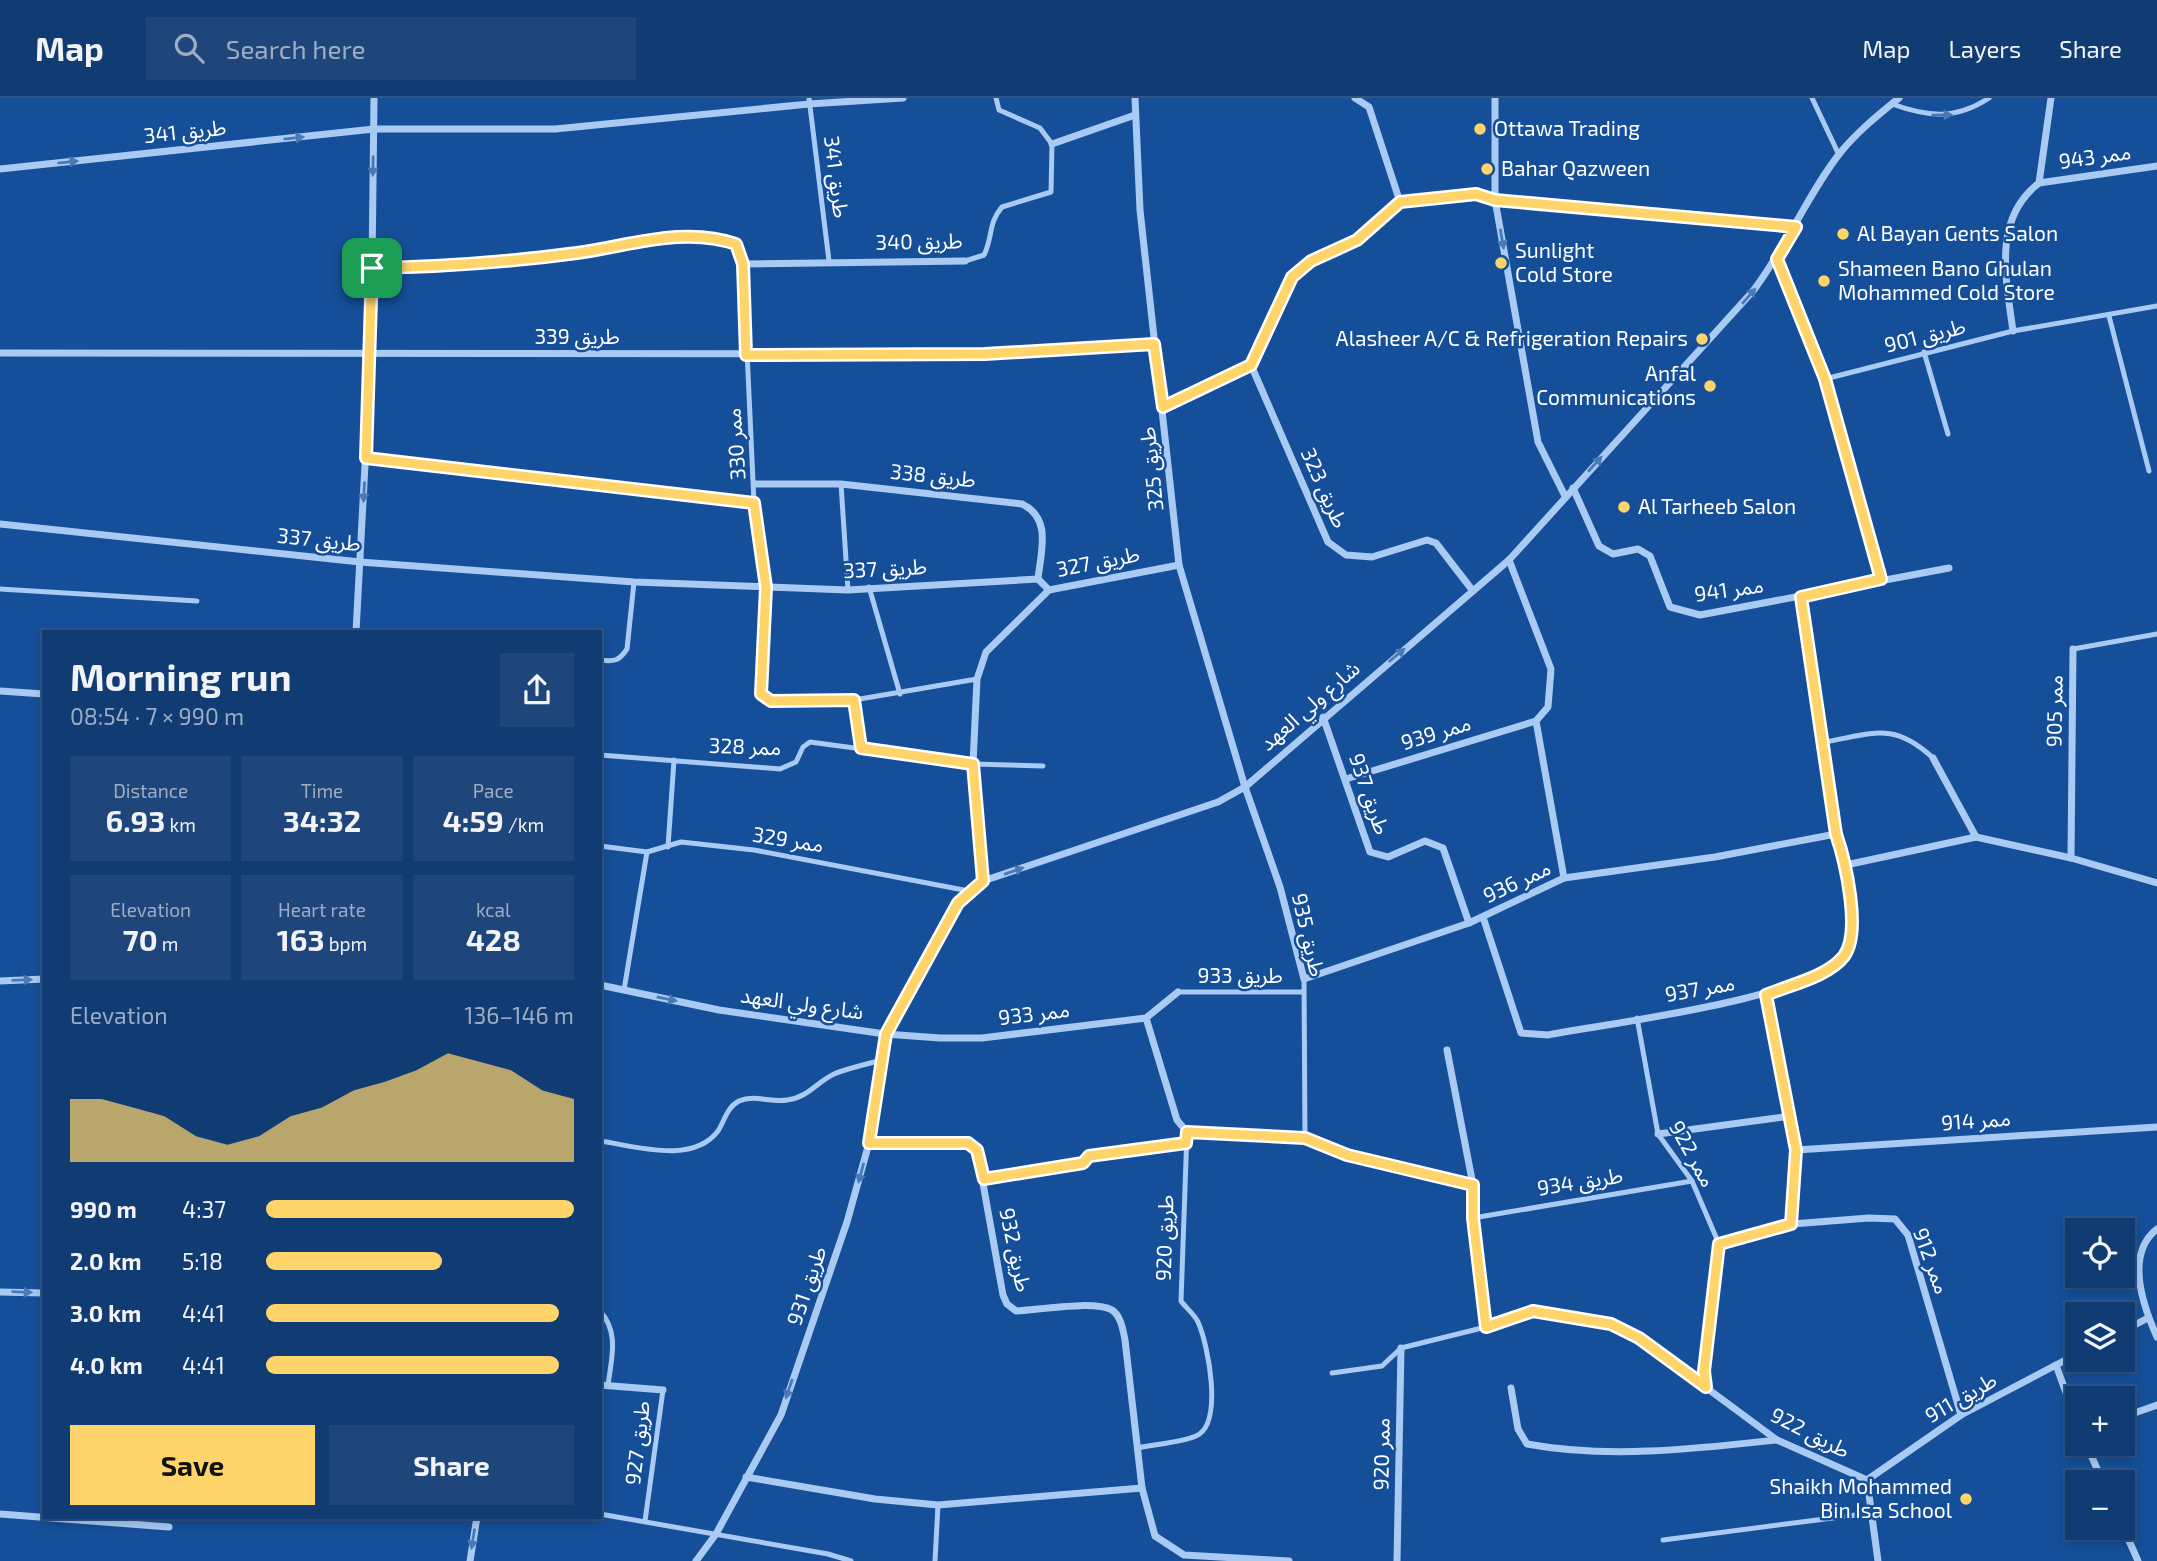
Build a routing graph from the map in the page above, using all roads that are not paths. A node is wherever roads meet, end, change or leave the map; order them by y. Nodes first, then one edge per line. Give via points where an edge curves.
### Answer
1 (374, 98) edge
2 (903, 98) edge
3 (996, 98) edge
4 (1135, 98) edge
5 (1355, 98) edge
6 (1495, 98) edge
7 (1812, 98) edge
8 (1899, 98) edge
9 (1989, 98) edge
10 (2051, 98) edge
11 (809, 101) edge
12 (1892, 104) junction
13 (1135, 115) junction
14 (374, 129) junction
15 (1052, 144) junction
16 (1839, 155) junction
17 (2157, 166) edge
18 (0, 169) edge
19 (2039, 183) junction
20 (1495, 200) junction
21 (1400, 202) junction
22 (1796, 227) junction
23 (1777, 259) junction
24 (829, 261) junction
25 (965, 261) joint
26 (743, 264) junction
27 (372, 268) junction
28 (2157, 306) edge
29 (2109, 316) junction
30 (2012, 331) junction
31 (1154, 344) junction
32 (1924, 352) junction
33 (0, 353) edge
34 (372, 353) junction
35 (746, 355) junction
36 (1251, 365) junction
37 (1825, 379) junction
38 (1163, 407) junction
39 (1948, 434) dead end
40 (366, 458) junction
41 (2149, 471) dead end
42 (755, 484) junction
43 (841, 484) junction
44 (1573, 488) junction
45 (1565, 496) junction
46 (754, 503) junction
47 (0, 524) edge
48 (1509, 560) junction
49 (360, 562) junction
50 (1179, 565) junction
51 (1949, 568) dead end
52 (1038, 579) junction
53 (1881, 579) junction
54 (634, 582) junction
55 (766, 587) junction
56 (869, 587) junction
57 (0, 589) edge
58 (848, 590) junction
59 (1049, 590) junction
60 (1473, 591) junction
61 (1801, 597) junction
62 (197, 601) dead end
63 (356, 630) edge
64 (2157, 634) edge
65 (2073, 649) joint
66 (602, 660) edge
67 (977, 679) junction
68 (0, 691) edge
69 (42, 694) edge
70 (900, 694) junction
71 (854, 700) junction
72 (1323, 717) junction
73 (1536, 720) junction
74 (1824, 742) junction
75 (861, 748) junction
76 (602, 755) edge
77 (1933, 758) joint
78 (674, 760) junction
79 (973, 764) junction
80 (1043, 766) dead end
81 (1346, 779) junction
82 (1245, 787) junction
83 (1836, 834) junction
84 (1976, 837) junction
85 (602, 846) edge
86 (668, 847) junction
87 (647, 852) junction
88 (2071, 858) junction
89 (1846, 865) junction
90 (1564, 878) junction
91 (983, 881) junction
92 (2157, 883) edge
93 (969, 891) junction
94 (1483, 917) junction
95 (1469, 923) junction
96 (42, 979) edge
97 (1304, 979) junction
98 (0, 981) edge
99 (602, 985) edge
100 (624, 990) junction
101 (1178, 992) joint
102 (1303, 992) junction
103 (1766, 995) junction
104 (1146, 1018) junction
105 (1637, 1018) junction
106 (886, 1034) junction
107 (1447, 1050) dead end
108 (881, 1060) junction
109 (1791, 1116) junction
110 (2157, 1127) edge
111 (1187, 1132) junction
112 (1658, 1134) junction
113 (1305, 1138) junction
114 (602, 1141) edge
115 (869, 1143) junction
116 (1186, 1143) junction
117 (1796, 1150) junction
118 (984, 1179) junction
119 (1692, 1181) junction
120 (1473, 1185) junction
121 (1473, 1218) junction
122 (1791, 1224) junction
123 (2157, 1229) edge
124 (1719, 1244) junction
125 (0, 1292) edge
126 (42, 1293) edge
127 (602, 1313) edge
128 (2148, 1318) junction
129 (2135, 1325) edge
130 (1486, 1327) junction
131 (2157, 1337) edge
132 (1401, 1348) junction
133 (2065, 1360) edge
134 (2056, 1365) junction
135 (1332, 1373) dead end
136 (604, 1386) edge
137 (1706, 1387) junction
138 (1511, 1388) dead end
139 (663, 1390) joint
140 (2065, 1390) edge
141 (2157, 1405) edge
142 (2135, 1413) edge
143 (1961, 1415) junction
144 (1777, 1440) junction
145 (1137, 1448) junction
146 (746, 1477) junction
147 (1867, 1480) junction
148 (1142, 1488) junction
149 (938, 1505) junction
150 (1871, 1513) junction
151 (0, 1514) edge
152 (602, 1514) edge
153 (42, 1517) edge
154 (65, 1519) edge
155 (477, 1519) edge
156 (646, 1521) junction
157 (169, 1527) dead end
158 (716, 1534) junction
159 (1663, 1540) dead end
160 (2129, 1540) edge
161 (470, 1561) edge
162 (696, 1561) edge
163 (851, 1561) edge
164 (935, 1561) edge
165 (1289, 1561) edge
166 (1397, 1561) edge
167 (1878, 1561) edge
168 (2138, 1561) edge

1 - 14 street
2 - 11 street, طريق 341
3 - 15 lane via 999,110 1040,128
4 - 13 street, طريق 325
5 - 21 street via 1369,107
6 - 20 street
7 - 16 lane
8 - 12 street, شارع ولي العهد
12 -> 9 lane via 1939,116 1966,111
10 - 19 street, ممر 943
11 - 14 street, طريق 341 via 555,129
11 - 24 lane, طريق 341
12 - 16 street, شارع ولي العهد
13 - 15 street
13 - 31 street, طريق 325
18 -> 14 street, طريق 341
14 -> 27 street
15 - 25 lane, طريق 340 via 1051,192 1002,207 990,225 990,244 984,255
16 - 22 street, شارع ولي العهد
17 - 19 street, ممر 943
19 - 30 street, ممر 943 via 2014,209 2007,230
20 - 21 lane via 1466,194
20 - 22 street
20 -> 45 street via 1538,442
21 - 36 street via 1357,240 1311,261 1292,277
22 - 23 street, شارع ولي العهد
23 - 37 street
44 -> 23 street, شارع ولي العهد
24 - 25 street, طريق 340
24 - 26 street, طريق 340
26 - 27 street via 736,244 714,237 670,237 576,253
26 - 35 lane, ممر 330
27 - 34 street
28 - 29 lane, طريق 901
29 - 30 lane, طريق 901
29 - 41 lane
30 - 32 lane, طريق 901
31 - 35 street, طريق 339 via 985,354
31 - 38 street, طريق 325
32 - 37 lane, طريق 901
32 - 39 lane
33 - 34 street, طريق 339
34 - 35 street, طريق 339
34 - 40 street
35 - 42 lane, ممر 330
36 - 38 street
36 - 60 street, طريق 323 via 1328,542 1346,555 1372,557 1427,540 1436,543
37 - 53 lane
38 - 50 street, طريق 325
40 - 46 street
40 -> 49 street
42 - 43 street, طريق 338
42 - 46 lane, ممر 330
43 - 52 street, طريق 338 via 1022,504 1033,509 1044,531
43 - 58 lane
44 - 45 street, شارع ولي العهد
44 - 61 street, ممر 941 via 1600,546 1612,554 1638,549 1650,556 1670,607 1700,615
45 - 48 street, شارع ولي العهد
46 - 55 lane, ممر 330
47 - 49 street, طريق 337
48 - 60 street, شارع ولي العهد
48 - 73 street via 1551,669 1548,707
49 - 54 street, طريق 337
49 - 63 street
50 - 59 street, طريق 327
50 - 82 street, طريق 325
51 - 53 street, ممر 941
52 - 56 street, طريق 337
52 - 59 street
53 - 61 street, ممر 941
54 - 55 street, طريق 337
54 - 66 lane via 627,649 613,662
55 - 58 street, طريق 337
55 - 71 lane, ممر 330 via 761,694 771,701
56 - 58 street, طريق 337
56 - 70 lane
57 - 62 lane
59 - 67 street, طريق 327 via 986,652
72 -> 60 street, شارع ولي العهد
61 - 74 street, ممر 937
64 - 65 lane, ممر 905
65 - 88 street, ممر 905
67 - 70 lane, ممر 330
67 - 79 street, طريق 327
68 - 69 street
70 - 71 lane, ممر 330
71 - 75 lane
72 - 81 street, طريق 937
72 - 82 street, شارع ولي العهد
73 - 81 street, ممر 939
73 - 90 street
74 - 77 lane via 1891,732 1914,740
74 - 83 street, ممر 937
75 - 78 lane, ممر 328 via 810,742 796,762 780,769
75 - 79 lane, ممر 328
76 - 78 lane, ممر 328
77 - 84 street
78 - 86 lane
79 - 80 lane, ممر 328
79 - 91 street, طريق 327
81 - 95 street, طريق 937 via 1370,852 1388,858 1424,841 1443,848
91 -> 82 street, شارع ولي العهد via 1218,802
82 - 97 street, طريق 935 via 1280,887
83 - 89 street, ممر 937
83 - 90 street, ممر 936
84 - 88 street
84 - 89 street
85 - 87 lane, ممر 329
86 - 87 lane, ممر 329
86 - 93 lane, ممر 329 via 681,842 754,850
87 - 100 lane
88 - 92 street
89 - 103 street, ممر 937 via 1851,937 1844,956 1828,969
90 - 94 street, ممر 936
91 - 93 street, شارع ولي العهد
93 - 106 street, شارع ولي العهد
94 - 95 street, ممر 936
94 - 105 street, ممر 937 via 1521,1033 1548,1035
95 - 97 street, ممر 936
98 -> 96 street
97 - 102 lane, طريق 935
99 - 100 street, شارع ولي العهد
100 -> 106 street, شارع ولي العهد via 719,1010
101 - 102 lane, طريق 933
101 - 104 street
102 - 113 lane, طريق 935
103 - 105 street, ممر 937
103 - 109 street
104 - 106 street, ممر 933 via 982,1038
104 - 111 street via 1177,1120
105 - 112 lane, ممر 922
106 - 108 street, طريق 931
107 - 120 street
108 - 114 lane via 833,1075 804,1096 786,1101 752,1097 737,1101 702,1145 678,1151
108 - 115 street, طريق 931
109 - 112 street
109 - 117 street
110 - 117 street, ممر 914
111 - 113 street
111 - 116 lane, طريق 920
112 - 119 lane, ممر 922
113 - 120 street via 1347,1155
115 - 118 street, طريق 932 via 968,1143 977,1150
115 -> 146 street, طريق 931 via 847,1222 780,1415
116 - 118 street via 1089,1156 1083,1163
116 - 145 lane, طريق 920 via 1181,1301 1198,1321 1210,1370 1213,1410 1198,1436
117 - 122 street
118 - 145 street, طريق 932 via 1007,1304 1016,1311 1098,1306 1113,1311 1122,1324
119 - 121 lane, طريق 934
119 - 124 lane, ممر 922
120 - 121 street
121 - 130 street
122 - 124 street, ممر 912
122 - 143 street, ممر 912 via 1895,1219 1908,1235
123 - 128 street via 2141,1248 2139,1280
124 - 137 lane, ممر 922
125 -> 126 street
127 - 136 lane via 614,1336
128 - 129 street
128 - 131 street
130 - 132 lane
130 - 137 street via 1533,1311 1611,1324 1639,1338
132 - 135 lane via 1382,1366
132 - 166 street, ممر 920
133 - 134 street, طريق 911
134 - 140 street
134 - 143 street, طريق 911
136 - 139 street, طريق 927
137 - 144 street, طريق 922
138 - 144 street via 1518,1429 1527,1444 1579,1451 1698,1449
139 - 156 lane, طريق 927
141 - 142 street
143 - 147 street, طريق 911
144 - 147 street, طريق 922
145 - 148 street, طريق 932
146 - 149 street
146 - 158 street, طريق 931
147 - 150 street
148 - 149 street
148 - 165 street, طريق 932 via 1155,1536 1184,1555
149 - 164 lane
150 - 159 lane
150 - 167 street
151 - 153 street
152 - 156 lane
154 - 157 street
155 -> 161 street
156 - 158 lane
158 - 162 street, طريق 931
158 - 163 lane
160 - 168 street

